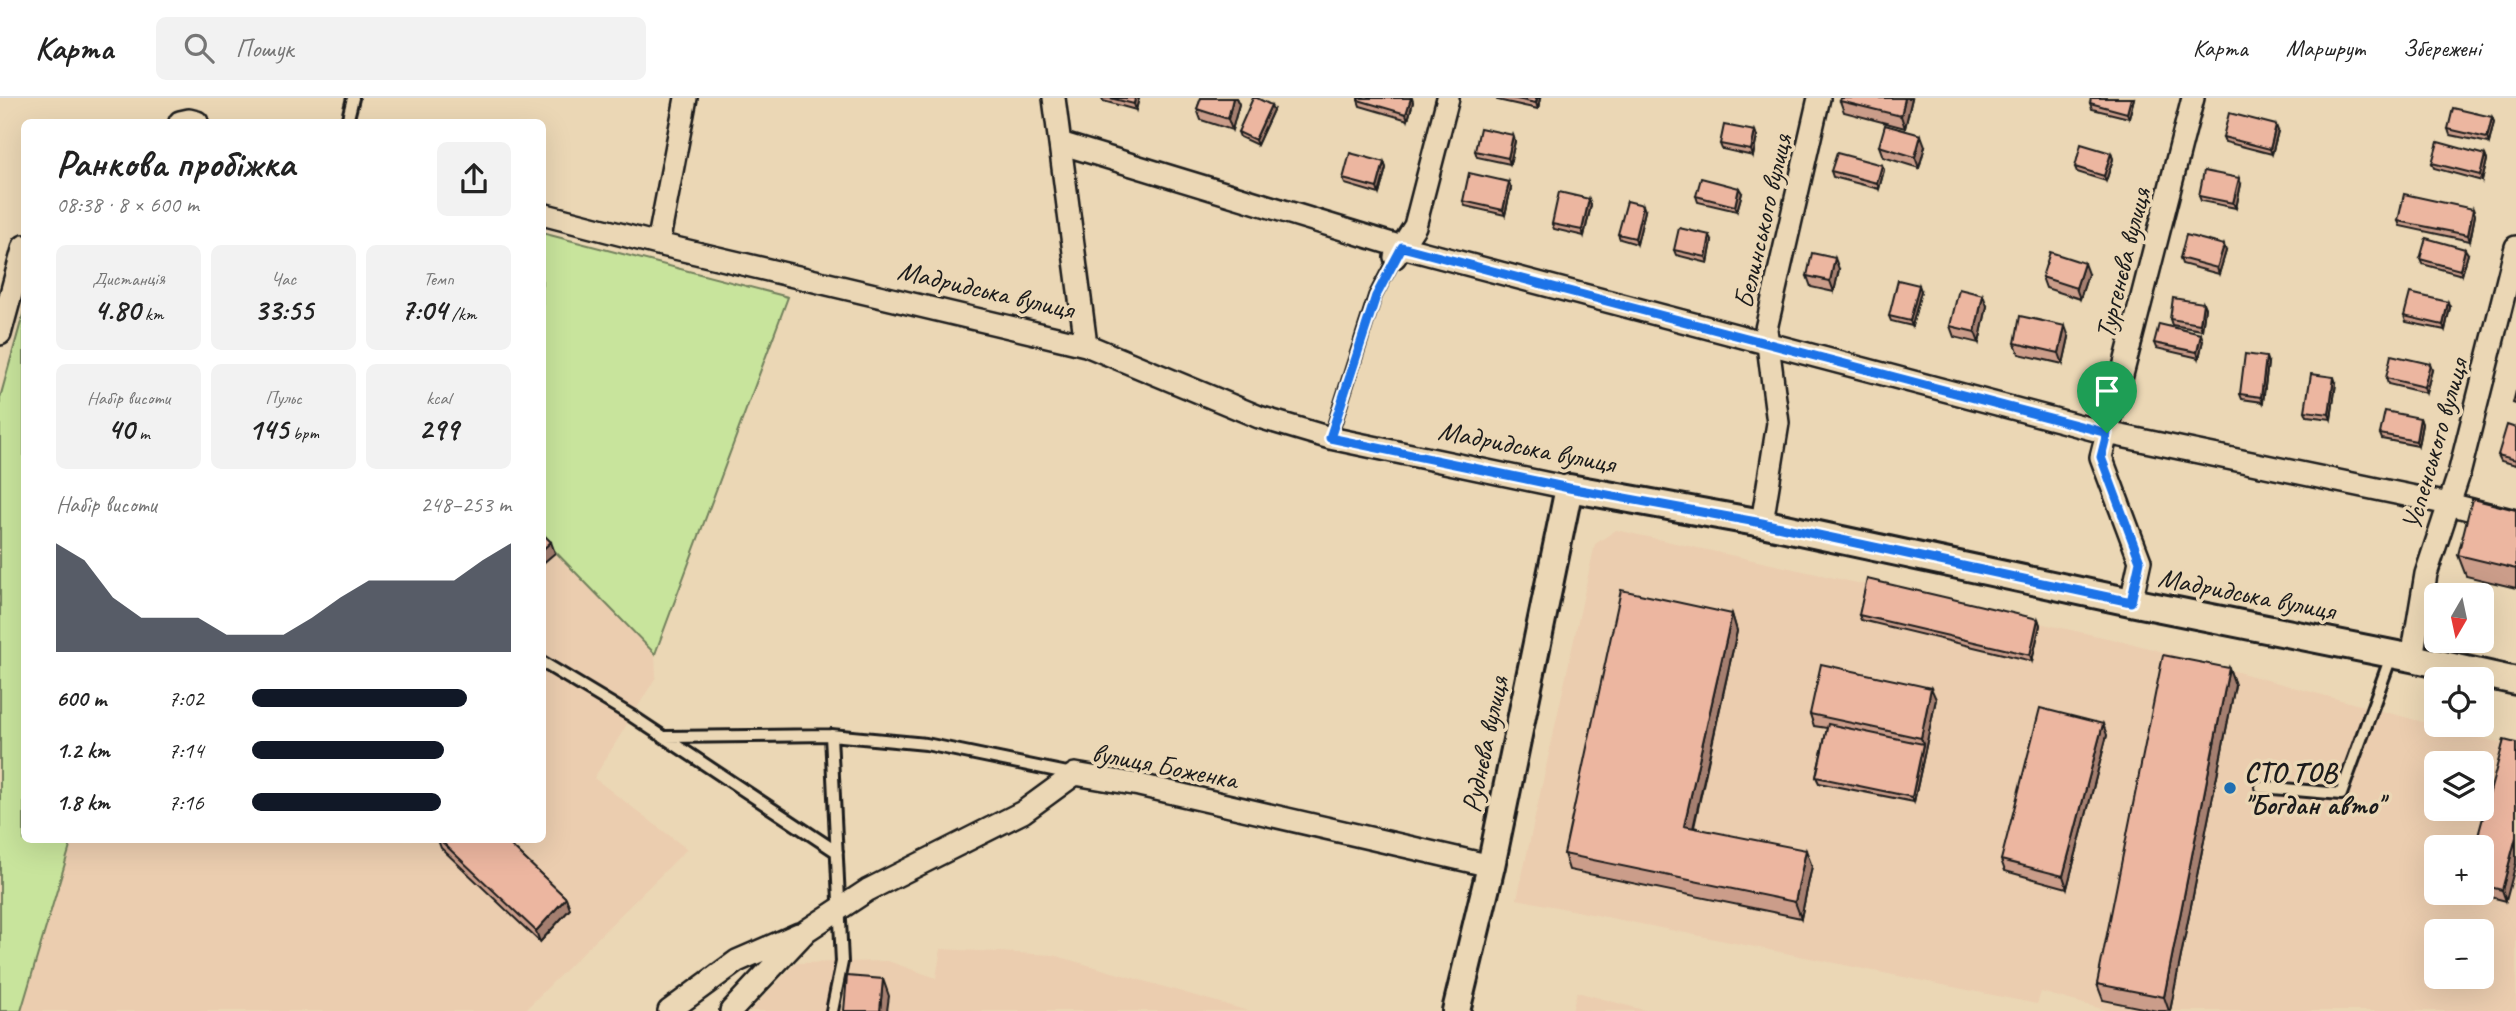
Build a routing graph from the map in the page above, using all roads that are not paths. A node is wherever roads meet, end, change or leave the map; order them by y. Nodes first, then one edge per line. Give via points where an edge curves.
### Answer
1 (353, 98) edge
2 (686, 98) edge
3 (1054, 98) edge
4 (1448, 98) edge
5 (1819, 98) edge
6 (2193, 98) edge
7 (348, 119) edge
8 (1060, 143) junction
9 (546, 215) edge
10 (658, 244) junction
11 (2516, 247) edge
12 (1398, 254) junction
13 (21, 257) edge
14 (0, 334) edge
15 (1767, 342) junction
16 (1086, 345) junction
17 (2107, 433) junction
18 (1330, 438) junction
19 (1569, 488) junction
20 (2449, 504) junction
21 (2516, 521) edge
22 (1762, 523) junction
23 (2131, 602) junction
24 (2402, 656) junction
25 (546, 664) edge
26 (2516, 681) edge
27 (831, 735) junction
28 (665, 737) junction
29 (1075, 774) junction
30 (2261, 787) dead end
31 (837, 852) junction
32 (1491, 866) junction
33 (841, 908) junction
34 (806, 931) junction
35 (668, 1011) edge
36 (731, 1011) edge
37 (832, 1011) edge
38 (1456, 1011) edge

1 - 7 lane
2 - 10 street
3 - 8 street
4 - 12 street via 1415,226
5 - 15 street, Белинського вулиця via 1766,329
6 - 17 street, Тургенєва вулиця
8 - 12 street
8 - 16 street
9 - 10 street, Мадридська вулиця
10 - 16 street, Мадридська вулиця
11 - 20 street, Успенського вулиця
12 - 15 street
12 - 18 lane via 1376,296
13 - 14 street
15 - 17 street
15 - 22 street, Белинського вулиця via 1778,423
16 - 18 street, Мадридська вулиця via 1259,417
17 - 20 street
17 - 23 street, Тургенєва вулиця via 2101,457 2140,561
18 - 19 street, Мадридська вулиця
19 - 22 street, Мадридська вулиця
19 - 32 street, Руднєва вулиця
20 - 21 street
20 - 24 street, Успенського вулиця
22 - 23 street, Мадридська вулиця
23 - 24 street, Мадридська вулиця
24 - 26 street, Мадридська вулиця
24 - 30 lane via 2341,794
25 - 28 lane
27 - 28 lane
27 - 29 lane via 926,744
27 - 31 lane
28 - 31 lane
29 - 32 street, вулиця Боженка
29 - 33 street, вулиця Боженка via 1023,812
31 - 33 lane
32 - 38 street, Руднєва вулиця
33 - 34 street, вулиця Боженка
33 - 37 lane via 842,962
34 - 35 street via 737,961
34 - 36 street, вулиця Боженка

